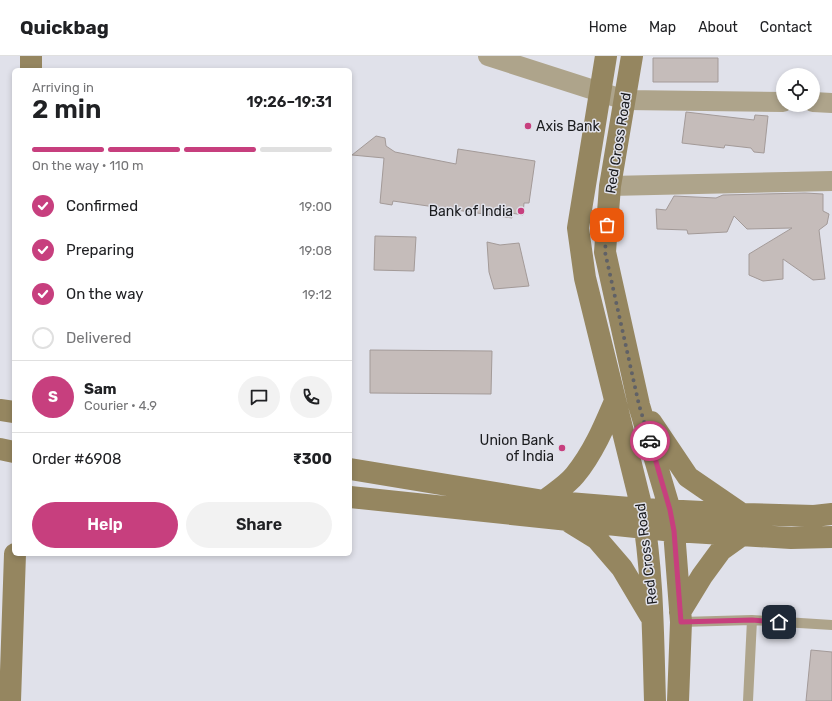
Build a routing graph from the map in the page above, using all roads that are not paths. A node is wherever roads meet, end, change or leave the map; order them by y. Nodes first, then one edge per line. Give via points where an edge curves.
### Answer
1 (31, 56) edge
2 (488, 56) edge
3 (606, 56) edge
4 (632, 56) edge
5 (31, 68) edge
6 (599, 92) junction
7 (624, 100) junction
8 (776, 102) edge
9 (820, 102) edge
10 (832, 103) edge
11 (832, 182) edge
12 (610, 186) junction
13 (615, 401) junction
14 (639, 405) junction
15 (0, 410) edge
16 (12, 412) edge
17 (0, 449) edge
18 (12, 452) edge
19 (352, 469) edge
20 (352, 497) edge
21 (544, 501) junction
22 (670, 510) junction
23 (743, 514) junction
24 (832, 514) edge
25 (644, 518) junction
26 (566, 520) junction
27 (674, 531) junction
28 (742, 535) junction
29 (832, 537) edge
30 (15, 556) edge
31 (681, 617) junction
32 (752, 620) junction
33 (653, 621) junction
34 (832, 625) edge
35 (10, 701) edge
36 (655, 701) edge
37 (678, 701) edge
38 (748, 701) edge

1 - 5 main road
2 - 6 street
3 - 6 main road, Red Cross Road
4 - 7 main road, Red Cross Road
6 - 7 street
6 - 13 main road, Red Cross Road via 578,228 585,278
7 - 8 street
7 - 12 main road, Red Cross Road
9 - 10 street
11 - 12 street
12 - 14 main road, Red Cross Road via 605,252
13 - 21 main road via 604,428 574,475
13 - 25 main road, Red Cross Road
14 - 22 main road, Red Cross Road
14 - 23 main road via 688,477
15 - 16 main road
17 - 18 main road
19 - 21 main road
20 - 26 main road
21 - 25 main road
22 - 23 main road
22 - 25 main road
22 - 27 main road, Red Cross Road
23 - 24 main road
25 - 26 main road
25 - 27 main road
25 - 33 main road, Red Cross Road
26 - 33 main road via 597,539 622,568
27 - 28 main road
27 - 31 main road, Red Cross Road
28 - 29 main road
28 - 31 main road via 721,550 702,576
30 - 35 main road
31 - 32 lane
31 - 37 main road, Red Cross Road
32 - 34 lane
32 - 38 lane
33 - 36 main road, Red Cross Road

